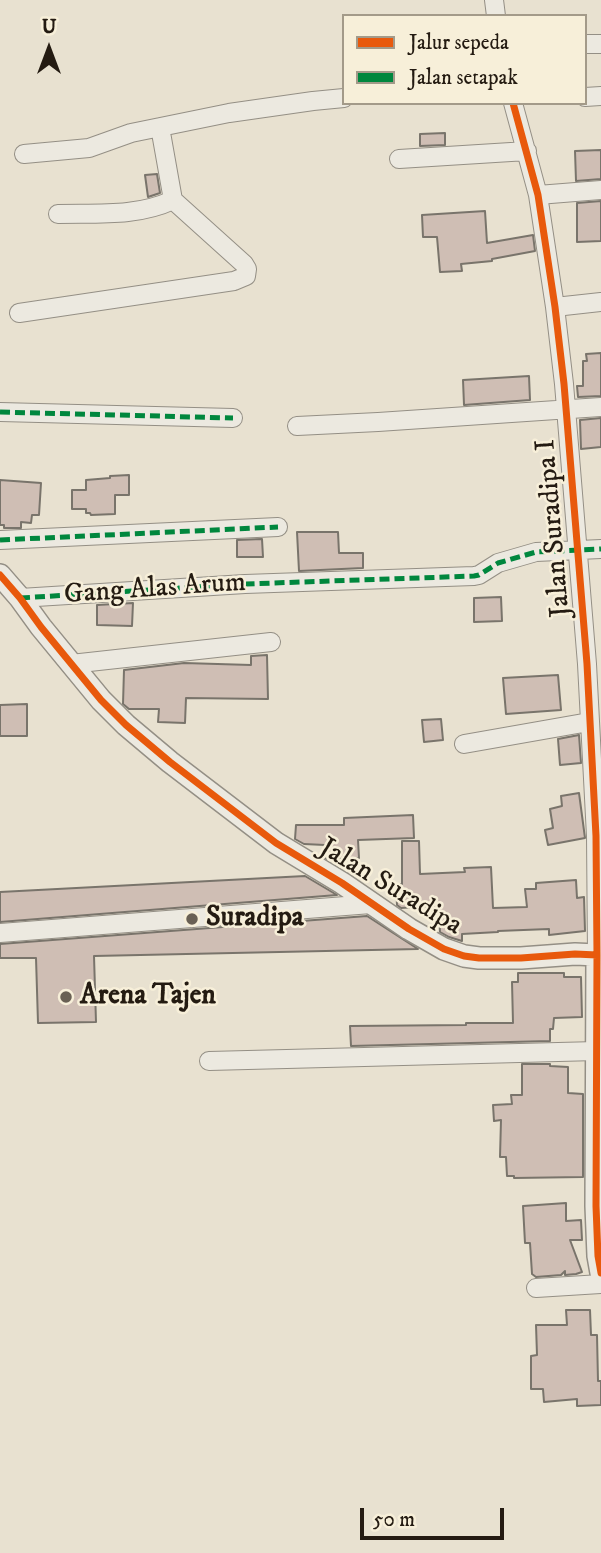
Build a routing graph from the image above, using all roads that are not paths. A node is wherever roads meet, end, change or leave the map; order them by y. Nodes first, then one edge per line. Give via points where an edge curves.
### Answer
1 (342, 98) edge
2 (514, 105) edge
3 (160, 127) junction
4 (527, 151) junction
5 (24, 154) dead end
6 (399, 159) dead end
7 (601, 190) edge
8 (538, 195) junction
9 (173, 200) junction
10 (58, 214) dead end
11 (601, 302) edge
12 (555, 307) junction
13 (19, 313) dead end
14 (601, 407) edge
15 (566, 410) junction
16 (0, 412) edge
17 (233, 418) dead end
18 (297, 426) dead end
19 (278, 527) dead end
20 (0, 540) edge
21 (601, 549) edge
22 (578, 550) junction
23 (0, 575) edge
24 (20, 598) junction
25 (271, 642) dead end
26 (71, 664) junction
27 (594, 664) edge
28 (589, 722) junction
29 (464, 744) dead end
30 (597, 780) edge
31 (599, 836) edge
32 (371, 904) junction
33 (0, 933) edge
34 (598, 947) edge
35 (597, 1051) junction
36 (209, 1061) dead end
37 (601, 1273) edge
38 (601, 1284) edge
39 (536, 1287) dead end

1 - 3 street
2 - 4 street, Jalan Suradipa I
3 - 5 street via 89,148
3 - 9 street
4 - 6 street
4 - 8 street, Jalan Suradipa I
7 - 8 street
8 - 12 street, Jalan Suradipa I
9 - 10 street via 135,212
9 - 13 street via 244,264 245,277
11 - 12 street
12 - 15 street, Jalan Suradipa I
14 - 15 street
15 - 18 street
15 - 22 street, Jalan Suradipa I
16 - 17 street
19 - 20 street
21 - 22 street, Gang Alas Arum
22 - 24 street, Gang Alas Arum via 536,552 474,576
22 - 27 street, Jalan Suradipa I
23 - 24 street, Jalan Suradipa
24 - 26 street, Jalan Suradipa
25 - 26 street
26 - 32 street, Jalan Suradipa via 126,725 170,762 276,843
27 - 28 street, Jalan Suradipa I
28 - 29 street
28 - 30 street, Jalan Suradipa I
30 - 31 street, Jalan Suradipa I
31 - 34 street, Jalan Suradipa I
32 - 33 street
32 - 34 street, Jalan Suradipa via 444,949 464,956 495,959
34 - 35 street
35 - 36 street
35 - 37 street via 596,1206
38 - 39 street

